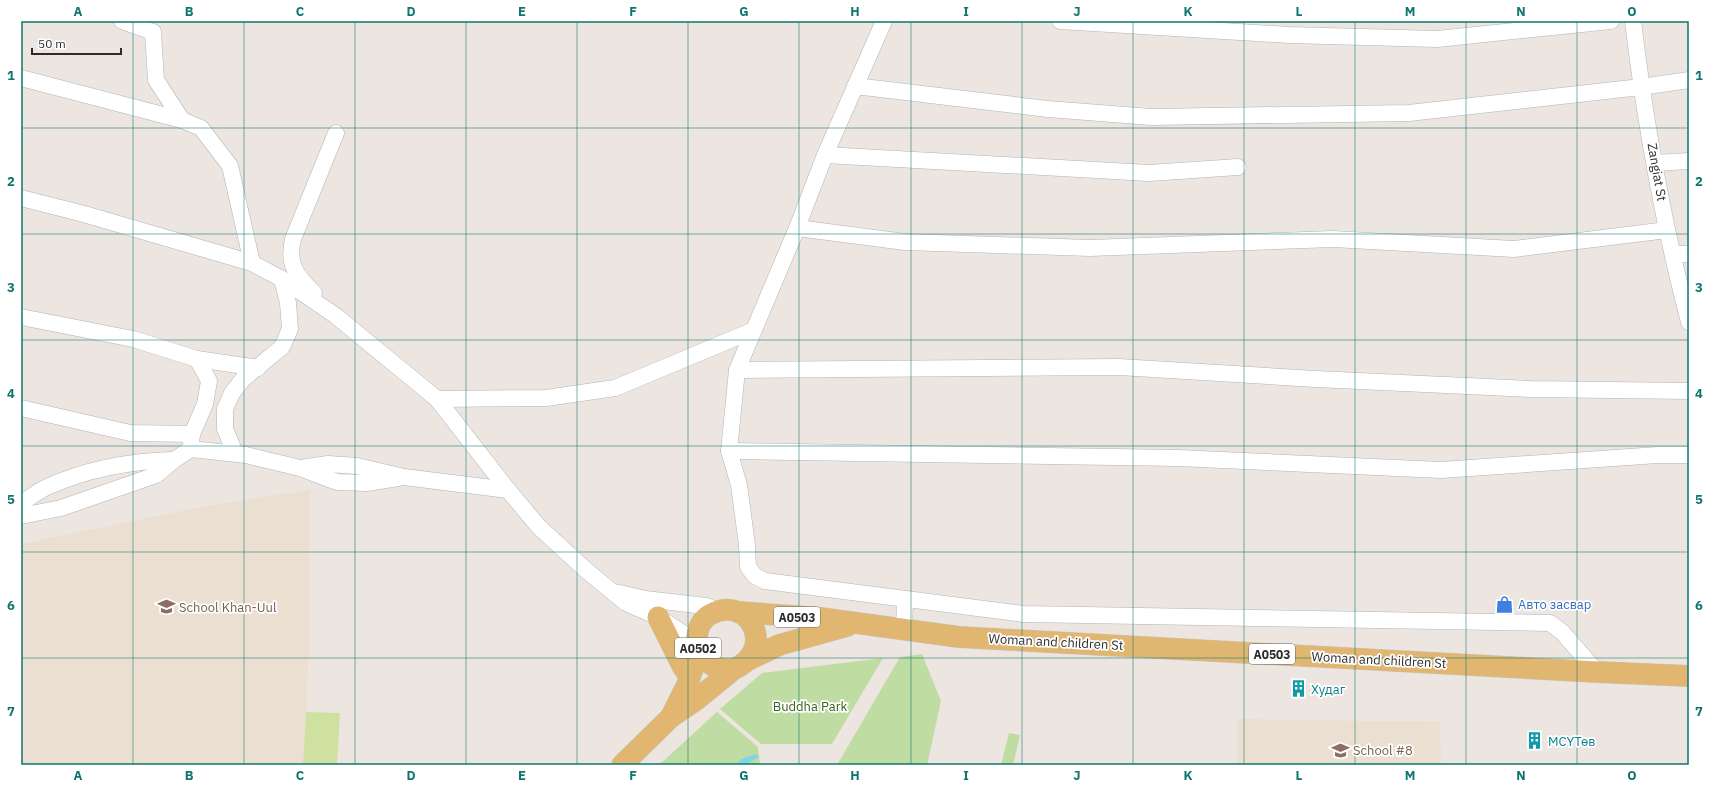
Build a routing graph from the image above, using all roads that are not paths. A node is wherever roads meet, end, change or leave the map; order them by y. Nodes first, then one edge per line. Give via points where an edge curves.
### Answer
1 (122, 21) edge
2 (884, 21) edge
3 (1060, 21) edge
4 (1611, 21) edge
5 (1633, 21) edge
6 (155, 26) edge
7 (21, 78) edge
8 (1689, 80) edge
9 (855, 86) junction
10 (1641, 86) junction
11 (182, 120) junction
12 (336, 133) dead end
13 (826, 155) junction
14 (1689, 161) edge
15 (1655, 163) junction
16 (1238, 167) dead end
17 (21, 198) edge
18 (797, 228) junction
19 (1668, 230) junction
20 (1673, 254) junction
21 (1689, 254) edge
22 (252, 263) junction
23 (282, 279) junction
24 (336, 316) junction
25 (21, 317) edge
26 (1689, 322) edge
27 (754, 330) junction
28 (197, 360) junction
29 (258, 368) junction
30 (737, 370) junction
31 (1689, 391) edge
32 (437, 399) junction
33 (205, 404) junction
34 (21, 408) edge
35 (225, 409) junction
36 (191, 442) junction
37 (729, 451) junction
38 (235, 453) junction
39 (1689, 455) edge
40 (174, 460) junction
41 (508, 490) junction
42 (21, 504) edge
43 (21, 516) edge
44 (603, 585) junction
45 (905, 599) junction
46 (728, 611) junction
47 (658, 617) junction
48 (855, 624) junction
49 (904, 630) junction
50 (697, 647) junction
51 (741, 665) junction
52 (1597, 672) junction
53 (1689, 676) edge
54 (690, 677) junction
55 (671, 717) junction
56 (622, 765) edge

1 - 6 street
2 - 9 street
3 - 4 street via 1289,35 1436,39
5 - 10 street, Zangiat St
6 - 11 street via 156,80
7 - 11 street
8 - 10 street
9 - 10 street via 1048,110 1151,117 1409,113
9 - 13 street
10 - 15 street, Zangiat St
11 - 22 street via 201,128 230,166
12 - 24 street via 290,252 292,265 301,280
13 - 16 street via 1148,173
13 - 18 street
14 - 15 street
15 - 19 street, Zangiat St
17 - 22 street
18 - 19 street via 905,242 1090,248 1333,239 1514,249
18 - 27 street
19 - 20 street, Zangiat St
20 - 21 street
20 - 26 street, Zangiat St
22 - 23 street
23 - 24 street
23 - 29 street via 288,303 290,329 282,347
24 - 32 street
25 - 28 street via 133,339
27 - 30 street
27 - 32 street via 615,388 546,398
28 - 29 street
28 - 33 street via 209,381
29 - 35 street via 232,393
30 - 31 street via 1119,367 1530,389
30 - 37 street
32 - 41 street
33 - 35 street
33 - 36 street
34 - 36 street via 130,433
35 - 38 street via 225,429
36 - 38 street
36 - 40 street
37 - 39 street via 1178,458 1441,470
37 - 45 street via 739,485 748,567 755,576 765,581
38 - 41 street via 300,468 328,464 350,466 404,477
40 - 42 street via 107,466 46,487
40 - 43 street via 156,475 61,508
41 - 44 street via 539,526
44 - 46 street via 645,599
44 - 47 street via 626,603
45 - 49 street
45 - 52 street via 1024,614 1550,623 1562,632
46 - 48 main road, Woman and children St / A0503 via 820,618
46 - 50 main road, A0502 via 709,615 702,622 697,632
46 - 51 main road, Woman and children St / A0502 via 746,617 756,634 755,648
47 - 50 street
47 - 54 main road
48 - 49 main road, Woman and children St / A0503
48 - 51 main road, Woman and children St / A0503 via 779,645
49 - 52 main road, Woman and children St / A0503 via 959,637
50 - 51 main road, A0502 via 703,659 710,665 722,669
50 - 54 main road, A0502
51 - 55 main road, Woman and children St / A0502
52 - 53 main road, Woman and children St / A0503
54 - 55 main road, A0502
55 - 56 main road, Woman and children St / A0502

